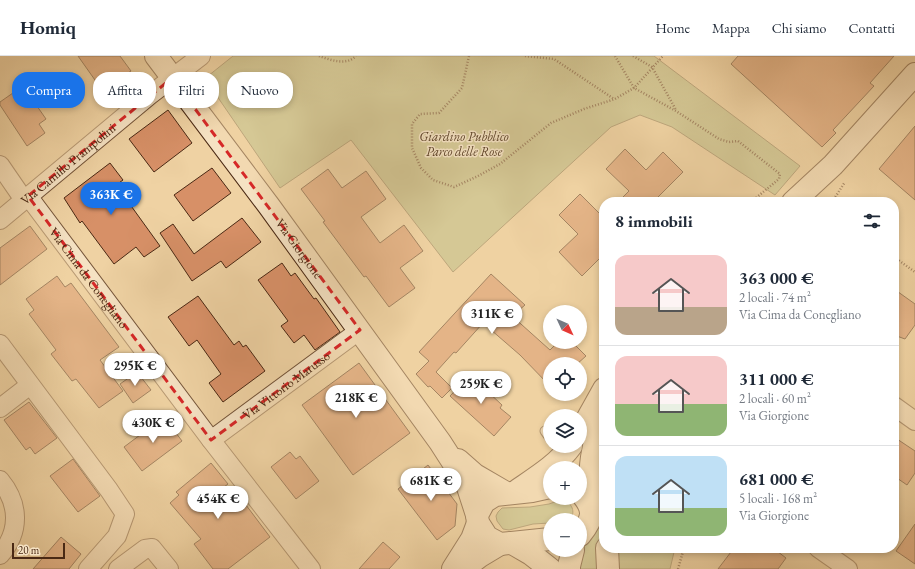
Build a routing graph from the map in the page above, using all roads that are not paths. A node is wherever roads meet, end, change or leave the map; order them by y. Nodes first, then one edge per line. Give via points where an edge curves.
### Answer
1 (156, 56) edge
2 (201, 56) edge
3 (168, 72) edge
4 (180, 72) edge
5 (915, 74) edge
6 (164, 84) edge
7 (195, 108) edge
8 (0, 165) edge
9 (833, 165) junction
10 (798, 197) edge
11 (811, 197) edge
12 (26, 198) junction
13 (0, 220) edge
14 (360, 330) junction
15 (0, 344) edge
16 (30, 385) junction
17 (599, 397) edge
18 (0, 408) edge
19 (899, 410) edge
20 (587, 417) edge
21 (915, 421) edge
22 (599, 430) edge
23 (211, 440) junction
24 (440, 442) junction
25 (564, 453) edge
26 (0, 480) edge
27 (587, 483) edge
28 (511, 492) junction
29 (587, 503) edge
30 (478, 519) junction
31 (587, 527) edge
32 (543, 540) edge
33 (506, 544) junction
34 (607, 553) edge
35 (825, 553) edge
36 (0, 555) edge
37 (571, 557) edge
38 (88, 569) edge
39 (118, 569) edge
40 (169, 569) edge
41 (310, 569) edge
42 (453, 569) edge
43 (463, 569) edge
44 (550, 569) edge
45 (569, 569) edge
46 (608, 569) edge
47 (848, 569) edge

1 - 3 main road, Via Giorgione
2 - 4 street, Via Camillo Prampolini
5 - 9 main road
6 - 12 street, Via Camillo Prampolini
7 - 14 main road, Via Giorgione
8 - 12 street, Via Cima da Conegliano
9 - 10 main road
9 - 11 main road
12 - 13 street, Via Camillo Prampolini
12 - 23 street, Via Cima da Conegliano
14 - 23 street, Via Vittorio Marusso
14 - 24 main road, Via Giorgione
15 - 16 street
16 - 18 street
16 - 38 street via 110,490 124,514 117,536
17 - 20 main road
19 - 21 street
22 - 27 main road via 591,454
23 - 41 street, Via Cima da Conegliano
24 - 28 main road, Via Giorgione via 475,475
24 - 30 main road, Via Giorgione via 467,484
25 - 28 main road via 532,491
26 - 36 street via 7,488 15,509 14,528 7,547
28 - 30 main road via 489,498 484,502
29 - 31 main road via 592,515
30 - 33 main road, Via Giorgione via 487,537
30 - 42 main road via 472,539
32 - 33 main road
33 - 43 main road via 480,556
33 - 44 main road, Via Giorgione via 530,554
34 - 46 main road
35 - 47 street
37 - 45 main road
39 - 40 street via 145,549 152,548

